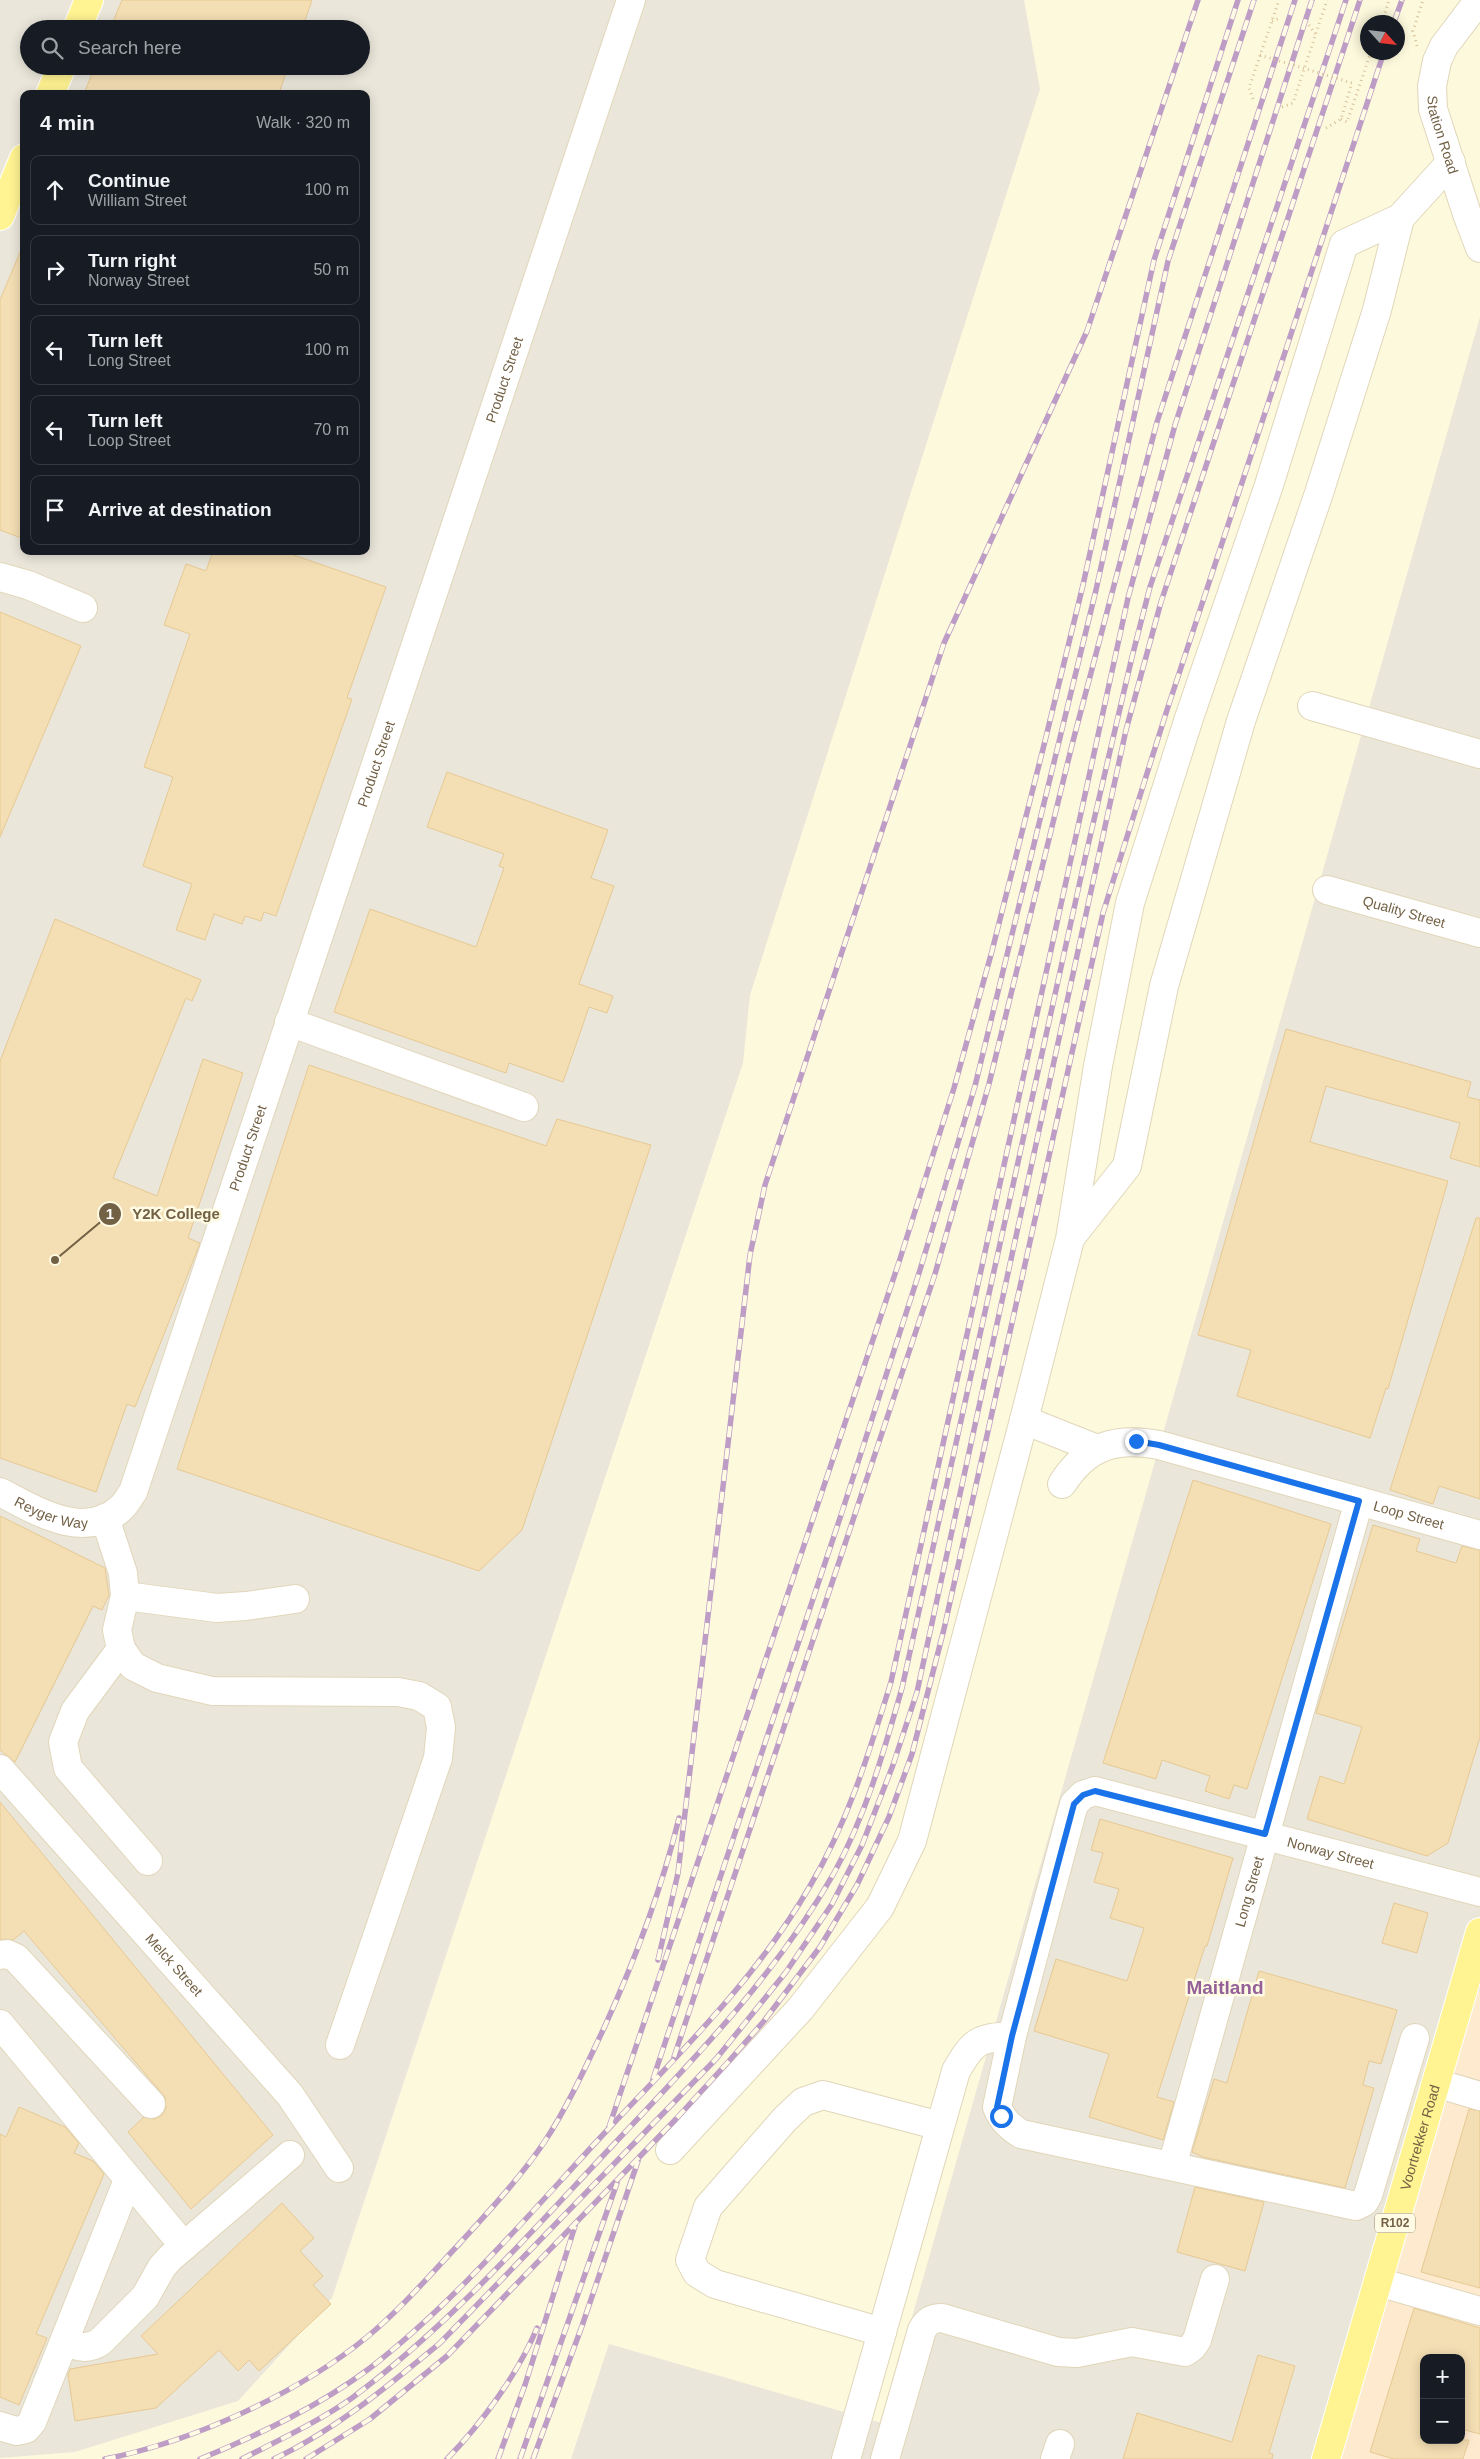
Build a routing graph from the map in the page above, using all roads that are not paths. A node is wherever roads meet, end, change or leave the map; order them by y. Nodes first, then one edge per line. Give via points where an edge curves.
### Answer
1 (89, 0) edge
2 (631, 0) edge
3 (1478, 0) edge
4 (81, 20) edge
5 (58, 75) edge
6 (52, 90) edge
7 (1451, 162) junction
8 (20, 168) edge
9 (0, 216) edge
10 (1400, 218) junction
11 (1480, 248) edge
12 (0, 577) edge
13 (83, 608) dead end
14 (1312, 706) dead end
15 (1480, 754) edge
16 (1328, 890) dead end
17 (1480, 933) edge
18 (289, 1022) junction
19 (524, 1107) dead end
20 (1070, 1239) junction
21 (1024, 1420) junction
22 (1097, 1449) junction
23 (1062, 1484) dead end
24 (0, 1492) edge
25 (1359, 1501) junction
26 (105, 1518) junction
27 (1480, 1535) edge
28 (125, 1596) junction
29 (295, 1599) dead end
30 (121, 1649) junction
31 (0, 1769) edge
32 (1265, 1834) junction
33 (148, 1861) dead end
34 (1480, 1892) edge
35 (1480, 1932) edge
36 (0, 1955) edge
37 (1472, 1989) edge
38 (0, 2024) edge
39 (1012, 2036) junction
40 (1415, 2038) dead end
41 (340, 2045) dead end
42 (1436, 2083) junction
43 (1480, 2096) edge
44 (150, 2104) dead end
45 (940, 2126) junction
46 (670, 2150) dead end
47 (290, 2155) dead end
48 (1172, 2166) junction
49 (339, 2168) dead end
50 (128, 2180) junction
51 (184, 2246) junction
52 (1215, 2279) dead end
53 (1378, 2282) junction
54 (1480, 2311) edge
55 (882, 2332) junction
56 (65, 2342) junction
57 (0, 2426) edge
58 (846, 2459) edge
59 (885, 2459) edge
60 (1326, 2459) edge

1 - 4 main road
2 - 18 street, Product Street
3 - 7 street, Station Road via 1444,46 1434,73 1434,109
5 - 6 main road
7 - 10 street
7 - 11 street, Station Road
8 - 9 main road
10 - 20 street via 1377,310 1241,721 1164,986 1127,1166
10 - 20 street via 1344,244 1269,485 1183,737 1130,903 1098,1066
12 - 13 street
14 - 15 street
16 - 17 street, Quality Street
18 - 19 street
18 - 26 street, Product Street via 132,1492 121,1508
20 - 21 street
21 - 22 street
21 - 46 street via 912,1841 880,1906 801,2008
22 - 23 street, Loop Street via 1080,1460
22 - 25 street, Loop Street via 1119,1441 1159,1445
24 - 26 street, Reyger Way via 52,1518 83,1524
25 - 27 street, Loop Street
25 - 32 street, Long Street
26 - 28 street via 123,1573
28 - 29 street via 217,1608
28 - 30 street via 117,1630
30 - 33 street via 75,1711 63,1742 68,1768
30 - 41 street via 134,1666 157,1678 212,1691 398,1692 419,1696 437,1707 441,1727 438,1758
31 - 49 street, Melck Street via 290,2095
32 - 34 street, Norway Street
32 - 39 street, Norway Street via 1095,1791 1083,1795 1074,1804
32 - 48 street, Long Street
35 - 37 main road, Voortrekker Road / R102
36 - 44 street via 16,1958
37 - 42 main road, Voortrekker Road / R102
38 - 50 street
39 - 45 street via 986,2038 968,2050 956,2071
39 - 48 street via 997,2107 1009,2126 1021,2134
40 - 48 street via 1364,2202 1356,2206
42 - 43 street
42 - 53 main road, Voortrekker Road / R102
45 - 55 street
45 - 55 street via 823,2095 803,2102 708,2207 690,2260 696,2273 715,2284
47 - 51 street
50 - 51 street
50 - 56 street
51 - 56 street via 162,2267 138,2306 100,2342 91,2348
52 - 59 street via 1196,2340 1185,2352 1132,2342 1077,2353 1058,2352 934,2318 922,2330
53 - 54 street
53 - 60 main road, Voortrekker Road / R102
55 - 58 street
56 - 57 street via 32,2422 26,2429

